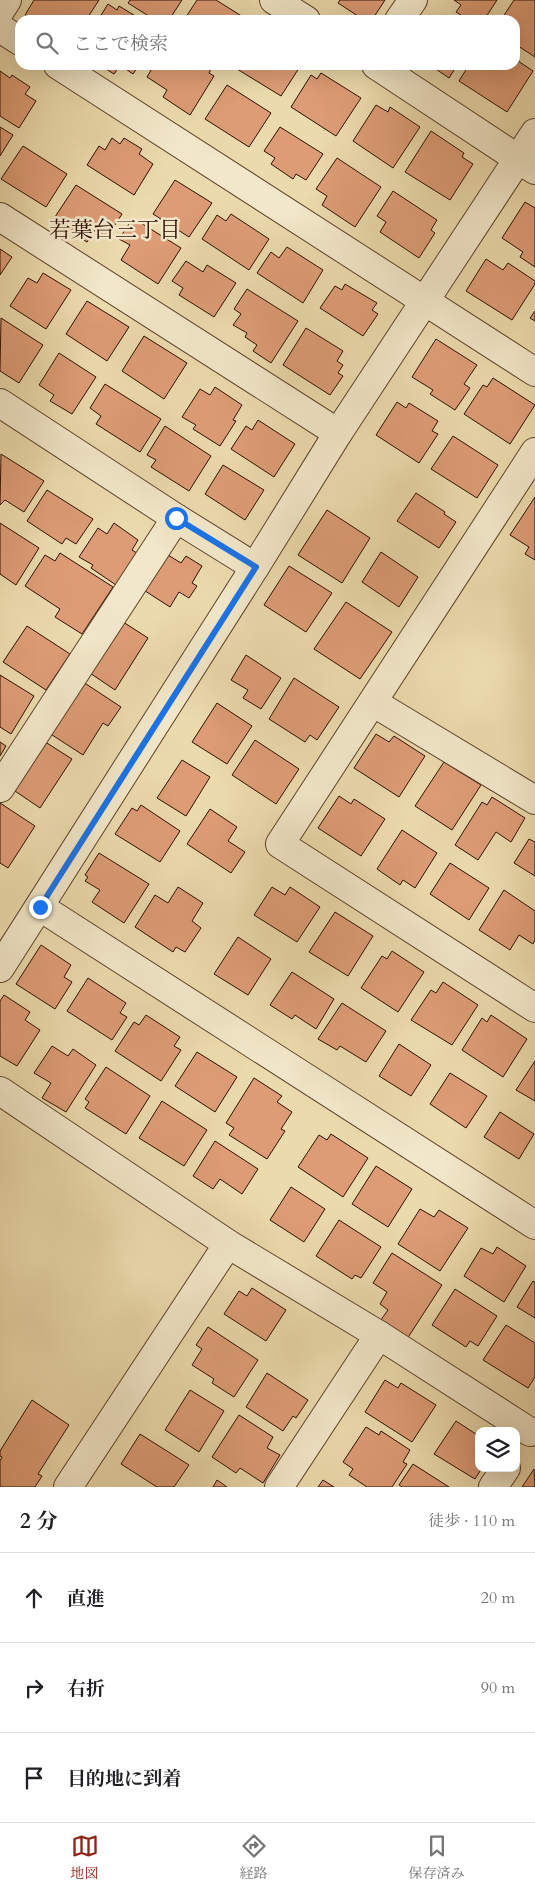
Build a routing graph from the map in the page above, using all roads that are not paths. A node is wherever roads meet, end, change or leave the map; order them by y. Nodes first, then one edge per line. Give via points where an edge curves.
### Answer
1 (7, 0) edge
2 (274, 0) edge
3 (413, 0) edge
4 (0, 11) edge
5 (298, 15) edge
6 (402, 15) edge
7 (0, 28) edge
8 (15, 38) edge
9 (66, 70) edge
10 (384, 70) edge
11 (535, 133) edge
12 (526, 164) edge
13 (0, 217) edge
14 (424, 300) junction
15 (535, 372) edge
16 (0, 403) edge
17 (338, 434) junction
18 (535, 452) edge
19 (176, 518) junction
20 (256, 567) junction
21 (374, 703) junction
22 (0, 788) edge
23 (535, 800) edge
24 (40, 907) junction
25 (0, 968) edge
26 (535, 1008) edge
27 (0, 1091) edge
28 (535, 1225) edge
29 (228, 1244) junction
30 (379, 1335) junction
31 (527, 1436) edge
32 (503, 1472) edge
33 (68, 1487) edge
34 (280, 1487) edge
35 (493, 1487) edge

1 - 4 street
2 - 5 street
3 - 6 street
7 - 8 street
9 - 14 street
10 - 12 street
11 - 12 street
12 - 14 street
13 - 17 street
14 - 15 street
14 - 17 street
16 - 19 street
17 - 20 street
18 - 21 street
19 - 20 street
19 - 22 street
20 - 24 street
21 - 23 street
21 - 26 street via 280,844
24 - 25 street
24 - 28 street
27 - 29 street
29 - 30 street
29 - 33 street
30 - 31 street
30 - 34 street
32 - 35 street

